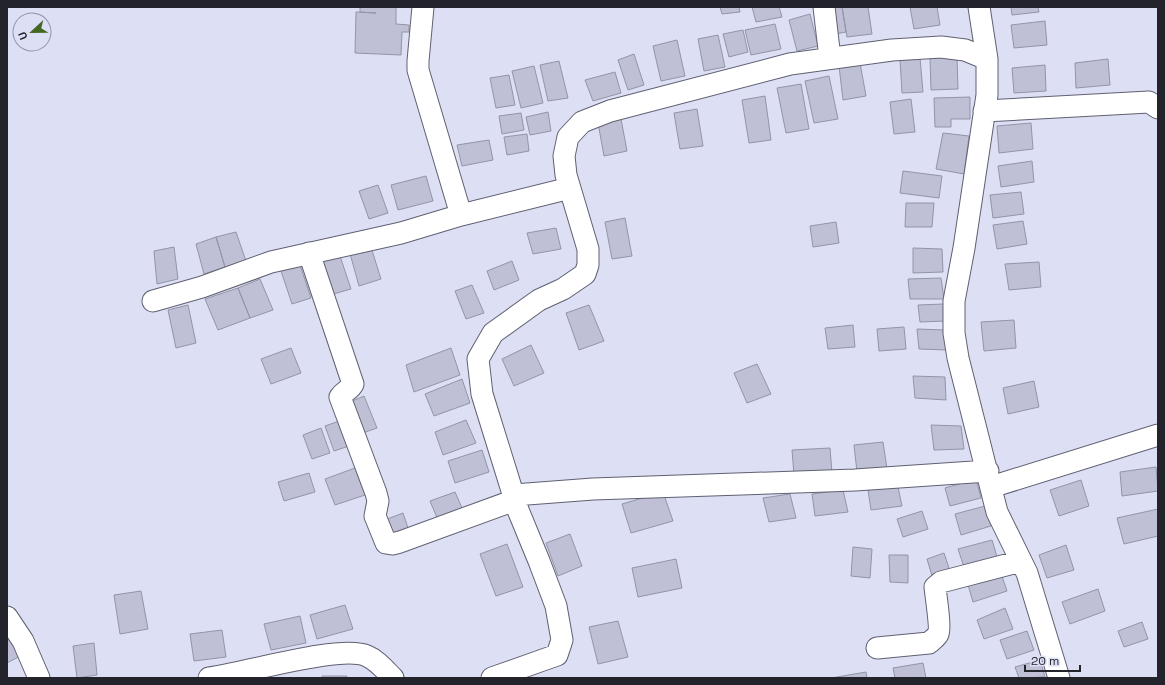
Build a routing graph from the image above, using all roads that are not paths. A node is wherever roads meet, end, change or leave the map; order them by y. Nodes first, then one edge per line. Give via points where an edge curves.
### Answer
1 (423, 7) edge
2 (824, 7) edge
3 (979, 7) edge
4 (830, 58) junction
5 (987, 59) junction
6 (1158, 108) edge
7 (984, 111) junction
8 (570, 188) junction
9 (461, 214) junction
10 (309, 253) junction
11 (153, 301) dead end
12 (1158, 434) edge
13 (990, 479) junction
14 (515, 497) junction
15 (1021, 561) junction
16 (7, 617) edge
17 (877, 648) dead end
18 (39, 678) edge
19 (209, 678) edge
20 (393, 678) edge
21 (492, 678) edge
22 (1059, 678) edge

1 - 9 street via 418,70
2 - 4 street
3 - 5 street
4 - 5 street via 941,47 965,50
4 - 8 street via 790,64 610,111 582,122 568,137 564,156
5 - 7 street
6 - 7 street via 1149,102
7 - 13 street via 954,301 954,333 958,358
8 - 9 street
8 - 14 street via 588,249 585,274 563,289 539,300 493,333 478,359 482,394
9 - 10 street via 401,233
10 - 11 street via 271,262 202,287
10 - 14 street via 353,384 340,397 376,493 378,501 375,516 386,543 395,544
12 - 13 street
13 - 14 street via 593,489
13 - 15 street via 997,512
14 - 21 street via 556,606 562,640 557,656
15 - 17 street via 941,582 935,587 940,627 934,639 929,643
15 - 22 street
16 - 18 street via 23,641
19 - 20 street via 347,652 367,656 383,666

